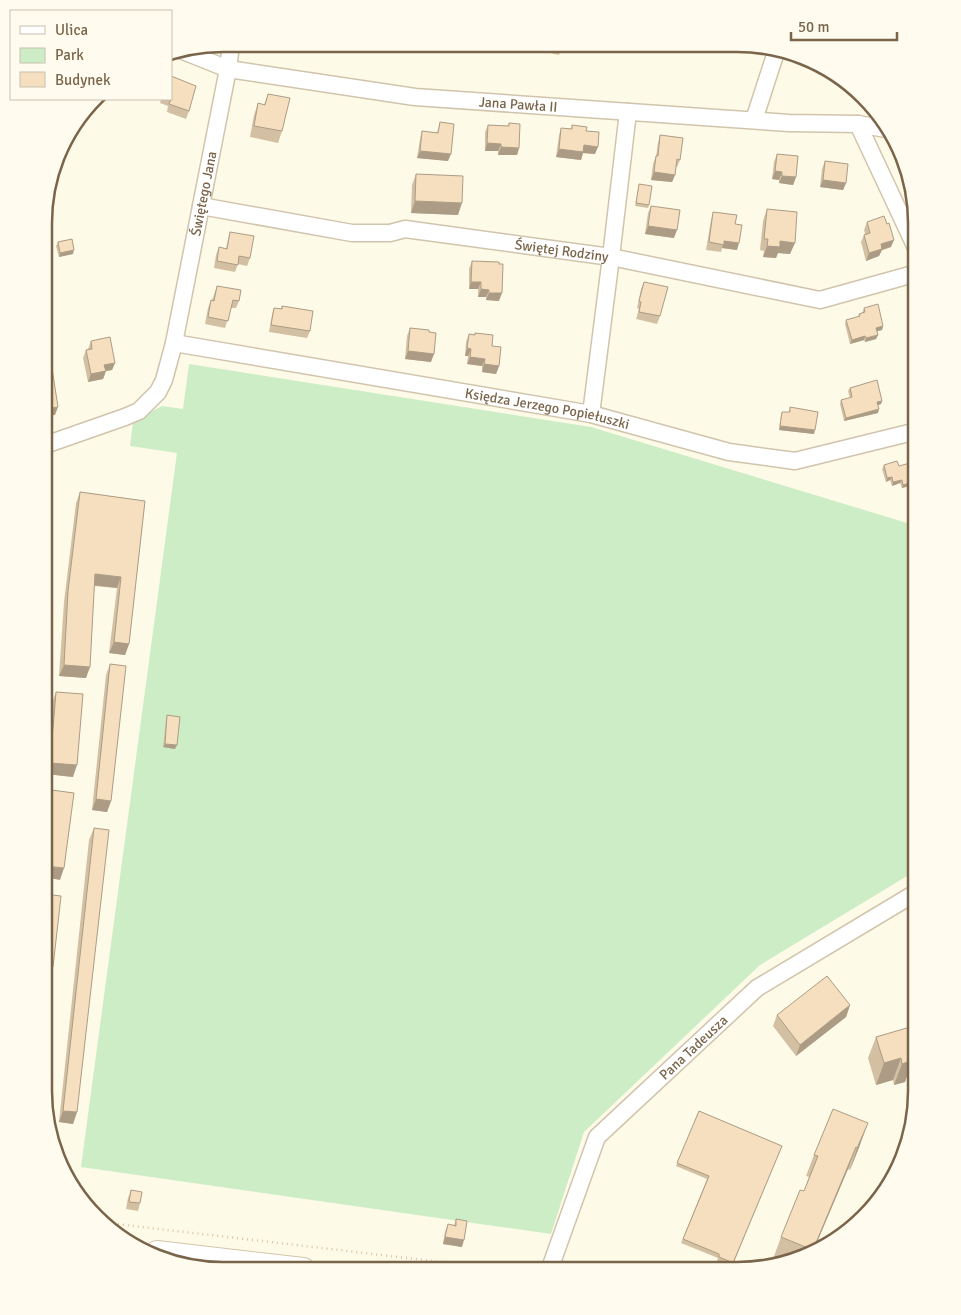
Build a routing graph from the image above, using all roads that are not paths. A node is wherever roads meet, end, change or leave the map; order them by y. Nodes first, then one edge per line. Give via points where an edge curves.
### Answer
1 (230, 52) edge
2 (195, 55) edge
3 (774, 57) edge
4 (228, 69) junction
5 (628, 112) junction
6 (754, 120) junction
7 (858, 124) junction
8 (879, 128) edge
9 (201, 206) junction
10 (908, 231) edge
11 (612, 257) junction
12 (908, 276) edge
13 (174, 343) junction
14 (591, 414) junction
15 (908, 433) edge
16 (52, 443) edge
17 (908, 897) edge
18 (174, 1255) edge
19 (234, 1262) edge
20 (551, 1262) edge

1 - 4 street, Świętego Jana
2 - 4 street, Jana Pawła II
3 - 6 street
4 - 5 street, Jana Pawła II via 414,97
4 - 9 street, Świętego Jana
5 - 6 street, Jana Pawła II
5 - 11 street
6 - 7 street, Jana Pawła II
7 - 8 street, Jana Pawła II
7 - 10 street
9 - 11 street, Świętej Rodziny via 352,234 390,233 405,229
9 - 13 street, Świętego Jana
11 - 12 street, Świętej Rodziny via 820,300
11 - 14 street
13 - 14 street, Księdza Jerzego Popiełuszki
13 - 16 street, Świętego Jana via 158,392 139,411
14 - 15 street, Księdza Jerzego Popiełuszki via 729,452 795,460
17 - 20 street, Pana Tadeusza via 757,988 597,1137
18 - 19 main road

